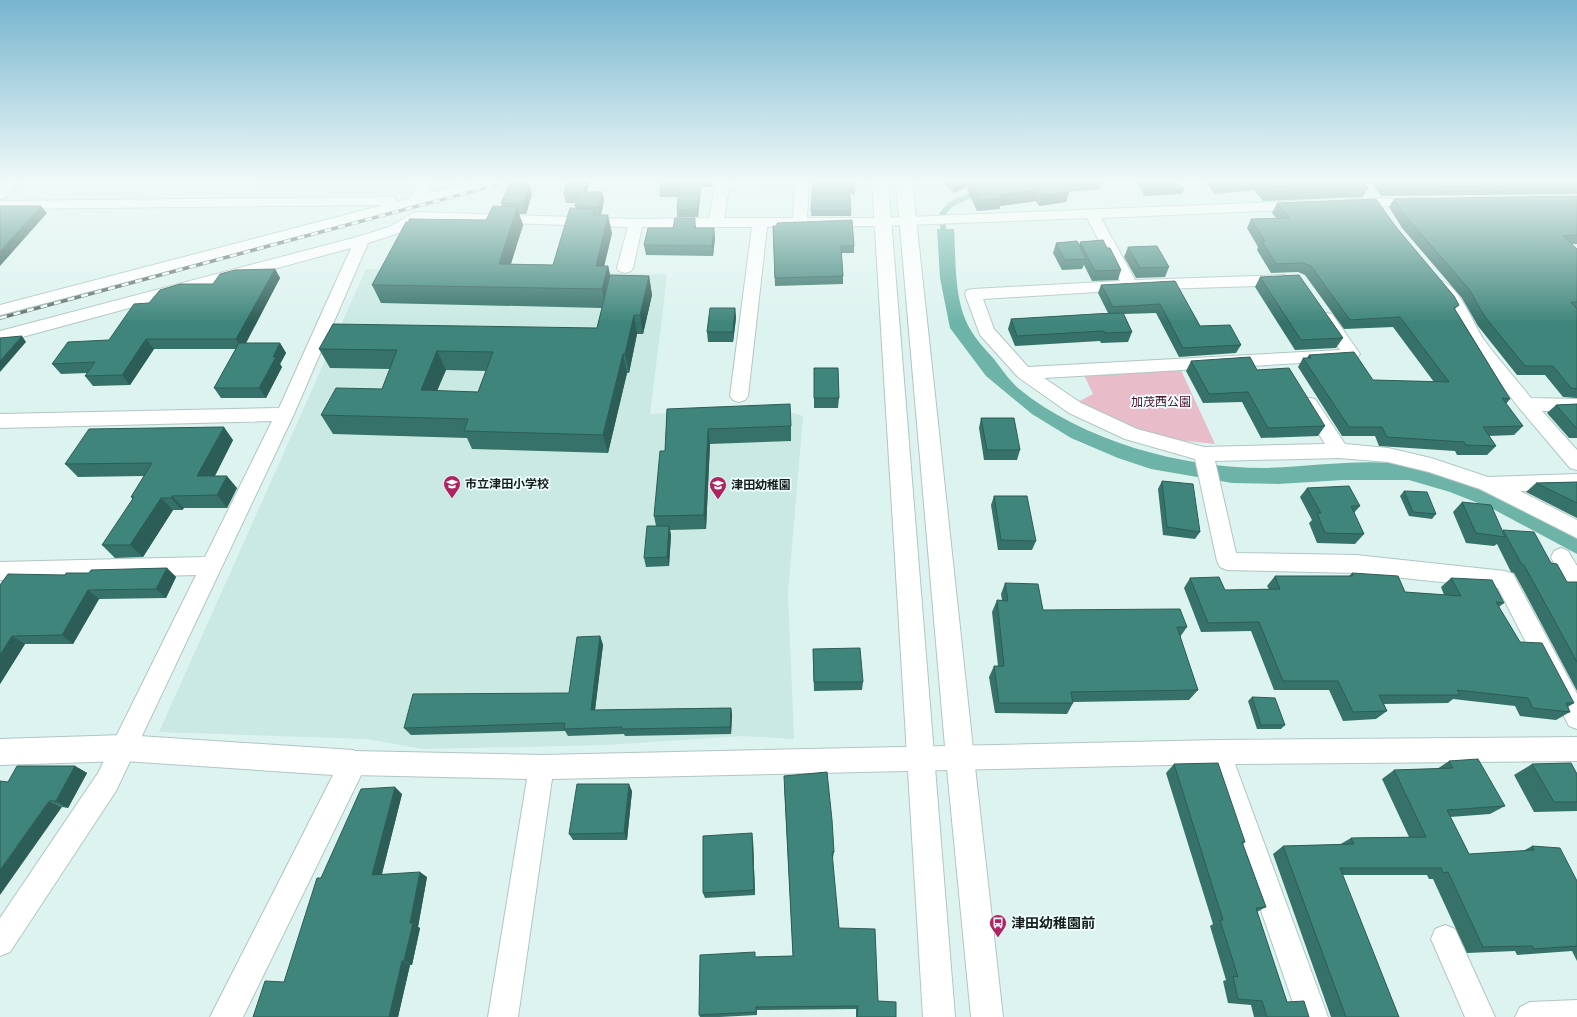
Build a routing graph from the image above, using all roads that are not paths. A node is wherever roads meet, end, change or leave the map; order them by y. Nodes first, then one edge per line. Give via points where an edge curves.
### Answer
1 (337, 228) edge
2 (396, 228) edge
3 (634, 228) edge
4 (759, 228) edge
5 (883, 228) edge
6 (908, 228) edge
7 (1100, 228) edge
8 (362, 240) junction
9 (625, 268) dead end
10 (1432, 276) edge
11 (1298, 279) edge
12 (1130, 285) junction
13 (1316, 304) edge
14 (0, 310) edge
15 (0, 337) edge
16 (1024, 373) junction
17 (1302, 391) edge
18 (739, 396) dead end
19 (1526, 404) junction
20 (1577, 405) edge
21 (285, 414) junction
22 (0, 421) edge
23 (1339, 451) junction
24 (1204, 454) junction
25 (1577, 463) edge
26 (1577, 482) edge
27 (1487, 484) junction
28 (1577, 530) edge
29 (1560, 557) dead end
30 (211, 566) junction
31 (0, 571) edge
32 (1577, 586) edge
33 (1577, 718) edge
34 (124, 748) junction
35 (1577, 749) edge
36 (0, 752) edge
37 (1218, 752) junction
38 (960, 758) junction
39 (920, 759) junction
40 (353, 763) junction
41 (540, 767) junction
42 (1445, 939) dead end
43 (0, 942) edge
44 (1577, 1015) edge
45 (226, 1017) edge
46 (503, 1017) edge
47 (939, 1017) edge
48 (987, 1017) edge
49 (1313, 1017) edge
50 (1480, 1017) edge
51 (1530, 1017) edge

1 - 14 street
2 - 8 street
3 - 9 street
4 - 18 street
5 - 39 street
6 - 38 street
7 - 12 street
8 - 15 street
8 - 21 street
10 - 19 street via 1455,303 1477,342
11 - 12 street
12 - 16 street via 972,294 986,331
13 - 16 street via 1352,354 1285,365
16 - 24 street via 1075,408 1132,434
17 - 23 street
19 - 20 street
19 - 25 street
21 - 22 street
21 - 30 street
23 - 24 street
23 - 27 street via 1388,455 1431,465
24 - 33 street via 1227,561 1356,564 1505,580
26 - 27 street
27 - 28 street
29 - 32 street
30 - 31 street
30 - 34 street
34 - 36 street
34 - 40 street
34 - 43 street via 107,782
35 - 37 street
37 - 38 street
37 - 49 street
38 - 39 street
38 - 48 street
39 - 41 street
39 - 47 street
40 - 41 street
40 - 45 street
41 - 46 street
42 - 50 street
44 - 51 street

